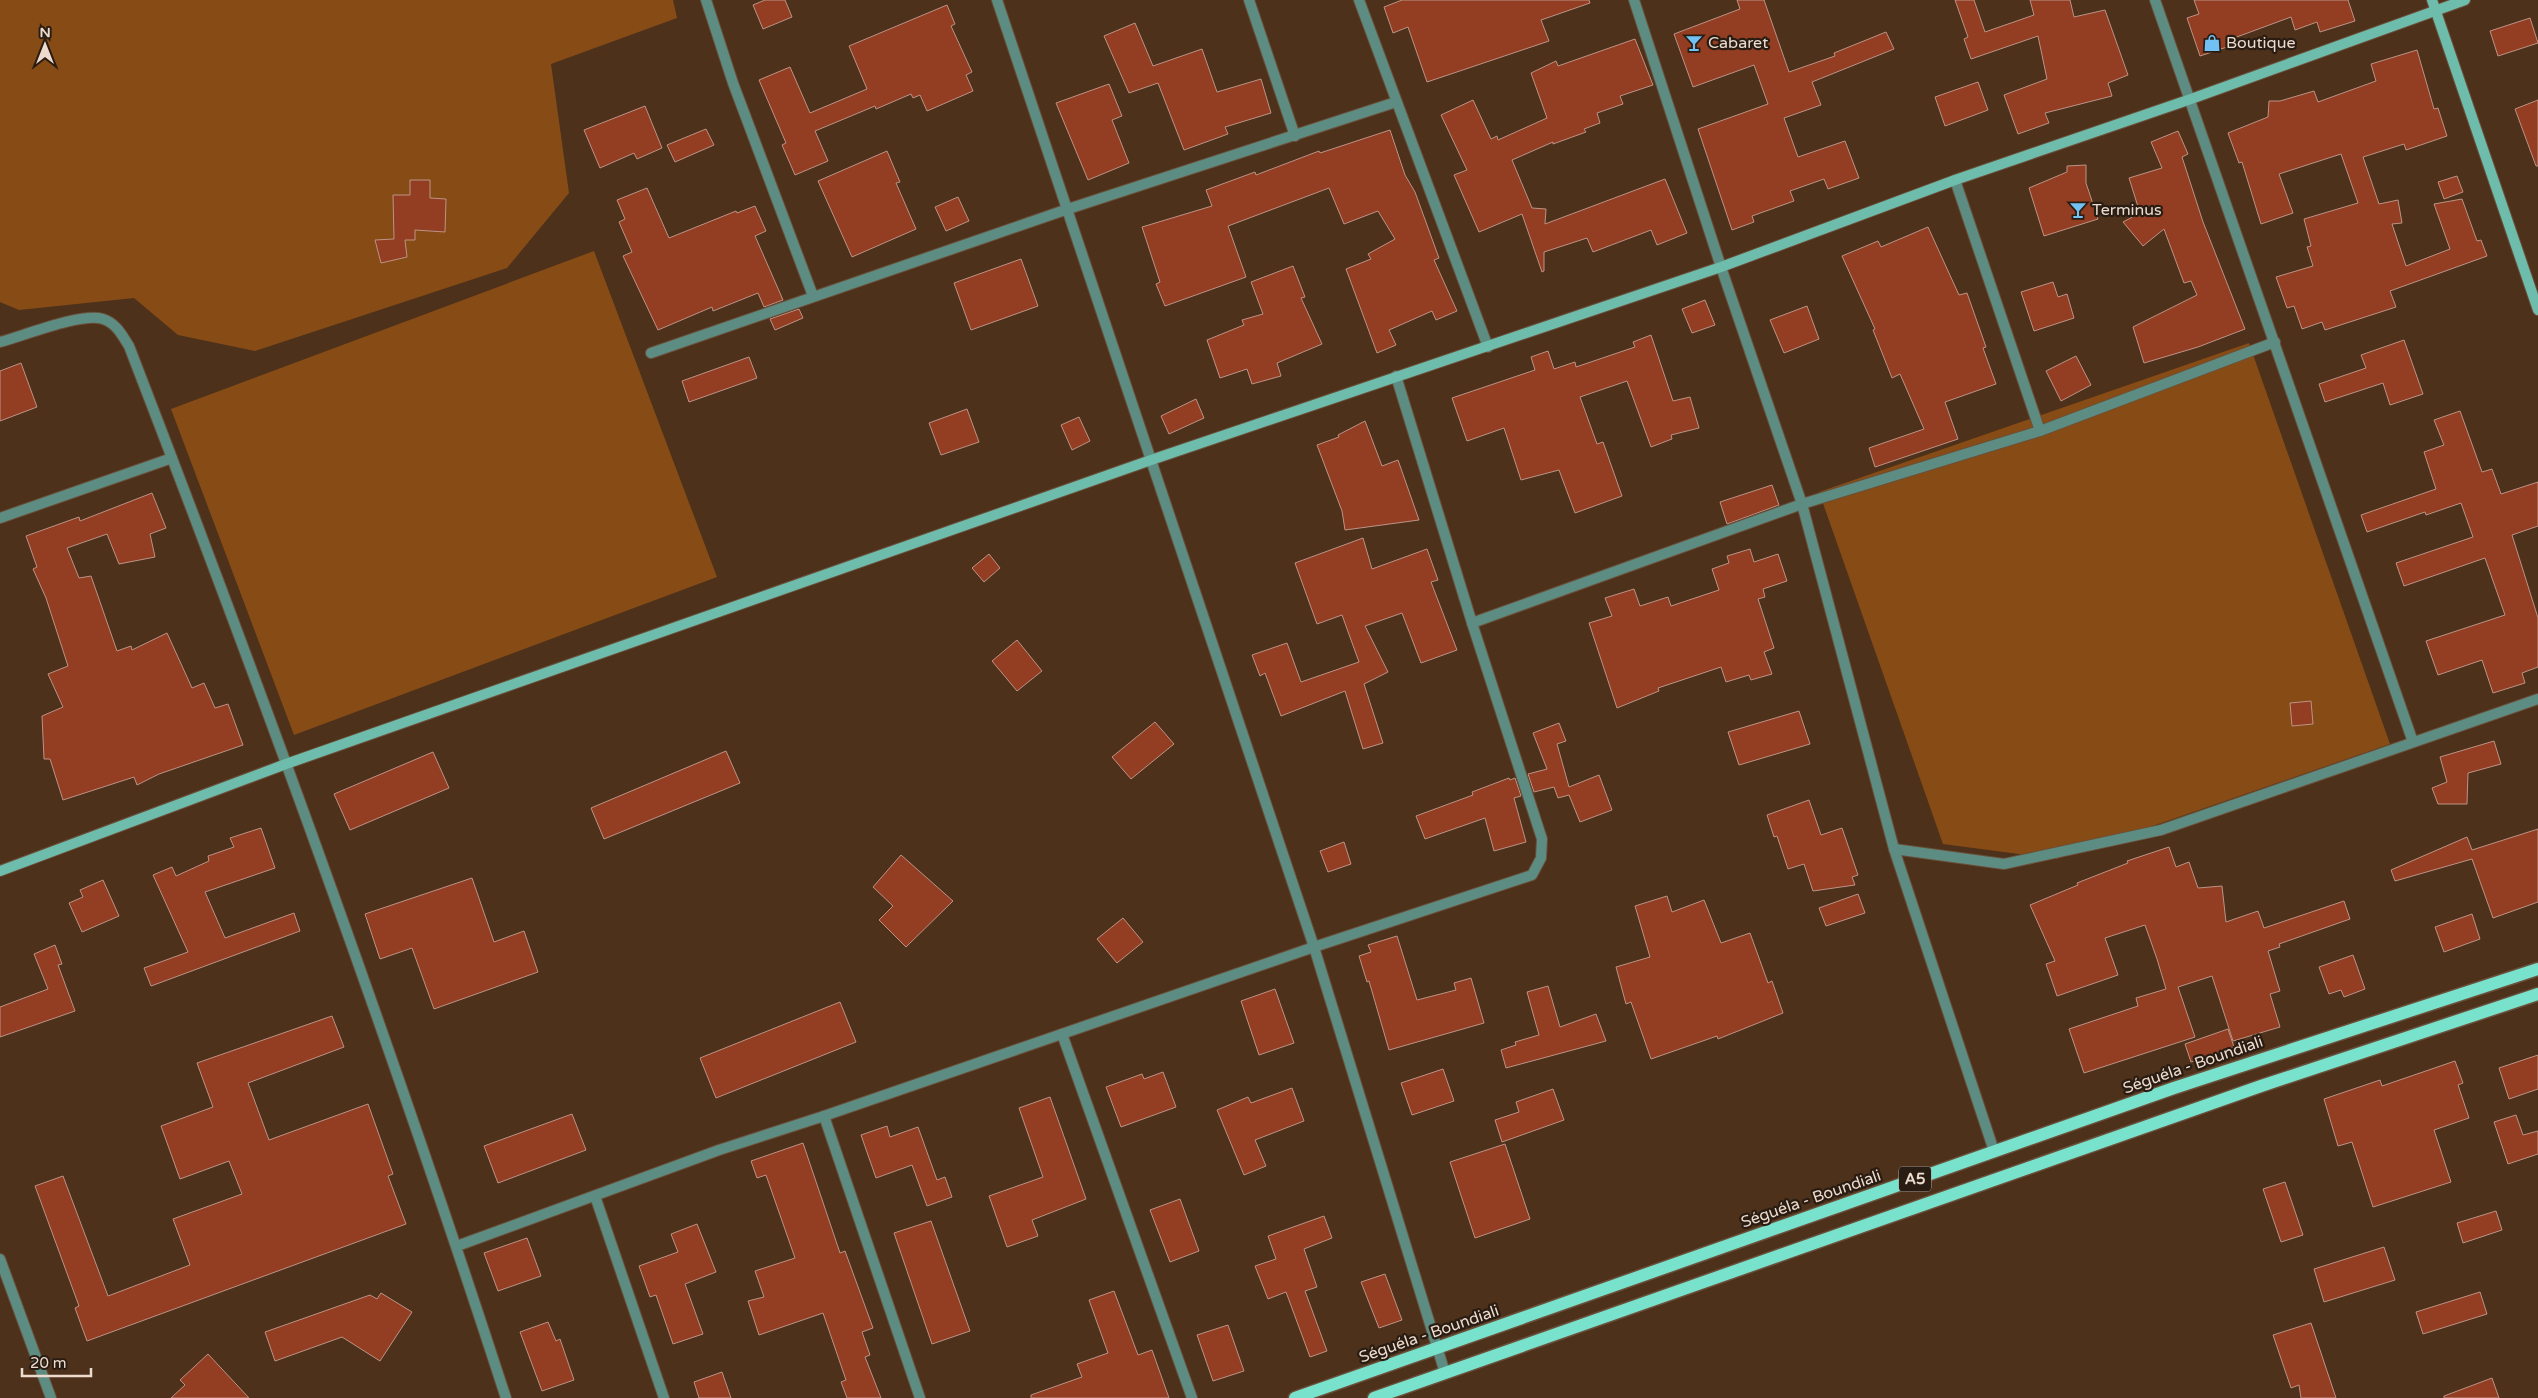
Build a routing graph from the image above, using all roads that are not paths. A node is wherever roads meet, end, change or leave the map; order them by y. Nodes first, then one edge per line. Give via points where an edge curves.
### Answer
1 (706, 0) edge
2 (997, 0) edge
3 (1249, 0) edge
4 (1359, 0) edge
5 (1634, 0) edge
6 (2155, 0) edge
7 (2432, 0) edge
8 (2464, 0) edge
9 (2435, 11) junction
10 (2191, 99) junction
11 (1396, 102) junction
12 (1294, 136) junction
13 (1955, 180) junction
14 (1068, 209) junction
15 (1721, 267) junction
16 (812, 296) junction
17 (2538, 310) edge
18 (0, 342) edge
19 (2275, 342) junction
20 (1488, 347) junction
21 (651, 353) dead end
22 (1396, 376) junction
23 (2040, 431) junction
24 (172, 458) junction
25 (1151, 460) junction
26 (1802, 504) junction
27 (0, 518) edge
28 (1472, 623) junction
29 (2538, 699) edge
30 (2413, 742) junction
31 (286, 764) junction
32 (1894, 849) junction
33 (0, 871) edge
34 (1314, 947) junction
35 (2538, 969) edge
36 (2538, 994) edge
37 (1062, 1034) junction
38 (824, 1116) junction
39 (1994, 1152) junction
40 (595, 1196) junction
41 (457, 1246) junction
42 (0, 1258) edge
43 (1439, 1348) junction
44 (1445, 1373) junction
45 (51, 1398) edge
46 (506, 1398) edge
47 (664, 1398) edge
48 (920, 1398) edge
49 (1192, 1398) edge
50 (1295, 1398) edge
51 (1374, 1398) edge

1 - 16 street
2 - 14 street
3 - 12 street
4 - 11 street
5 - 15 street
6 - 10 street
7 - 9 street
8 - 9 street
9 - 10 street
9 - 17 street
10 - 13 street
10 - 19 street
11 - 12 street
11 - 20 street
12 - 14 street
13 - 15 street
13 - 23 street
14 - 16 street
14 - 25 street
15 - 20 street
15 - 26 street
16 - 21 street
18 - 24 street via 86,318 102,319 118,328 129,346
19 - 23 street
19 - 30 street
20 - 22 street
22 - 25 street
22 - 28 street
23 - 26 street
24 - 27 street
24 - 31 street
25 - 31 street
25 - 34 street
26 - 28 street
26 - 32 street
28 - 34 street via 1542,839 1541,858 1532,875
29 - 30 street
30 - 32 street via 2161,830 2004,864
31 - 33 street
31 - 41 street
32 - 39 street
34 - 37 street
34 - 43 street
35 - 39 main road, Séguéla - Boundiali / A5 via 2174,1088
36 - 44 main road, A5 via 2261,1086
37 - 38 street
37 - 49 street
38 - 40 street via 719,1150
38 - 48 street
39 - 43 main road, Séguéla - Boundiali / A5
40 - 41 street
40 - 47 street
41 - 46 street
42 - 45 street
43 - 44 street
43 - 50 main road, Séguéla - Boundiali / A5
44 - 51 main road, A5

